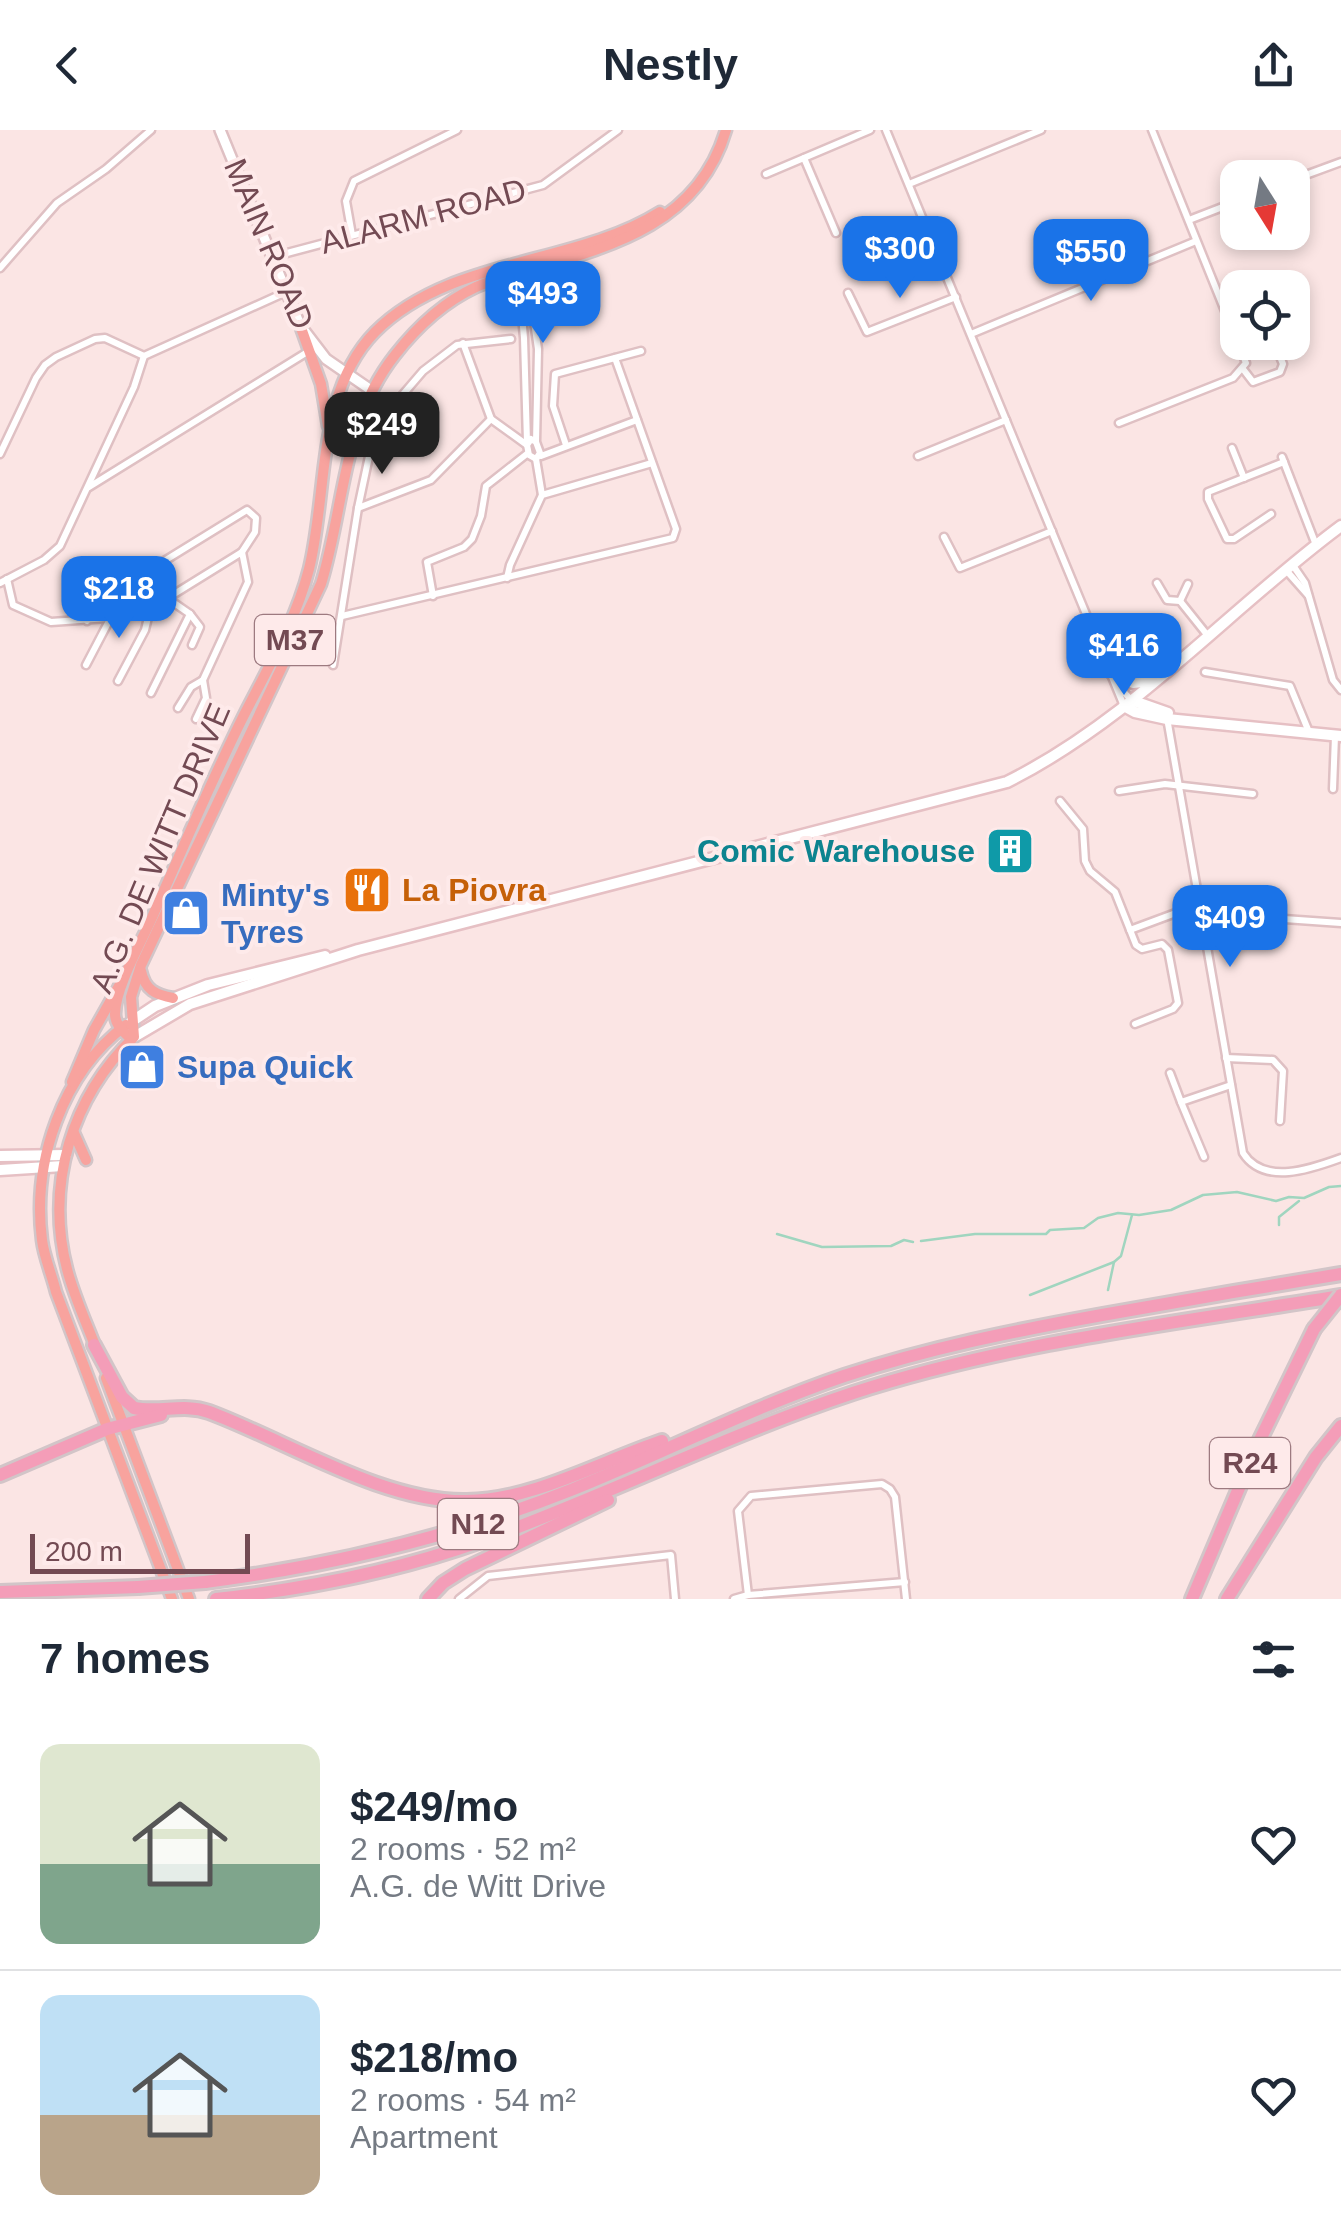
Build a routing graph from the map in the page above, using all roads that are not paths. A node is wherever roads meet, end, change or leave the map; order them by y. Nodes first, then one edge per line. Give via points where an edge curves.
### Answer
1 (151, 130) edge
2 (220, 130) edge
3 (457, 130) edge
4 (618, 130) edge
5 (723, 130) edge
6 (870, 130) edge
7 (886, 130) edge
8 (1041, 130) edge
9 (1152, 130) edge
10 (804, 158) junction
11 (1341, 162) edge
12 (1310, 173) edge
13 (766, 174) dead end
14 (909, 184) junction
15 (1220, 208) edge
16 (1189, 220) junction
17 (836, 233) dead end
18 (352, 234) junction
19 (1196, 240) junction
20 (576, 256) junction
21 (272, 257) junction
22 (0, 268) edge
23 (522, 268) junction
24 (286, 292) junction
25 (848, 293) dead end
26 (532, 297) junction
27 (956, 298) junction
28 (300, 325) junction
29 (971, 334) junction
30 (510, 339) dead end
31 (463, 343) junction
32 (309, 351) junction
33 (641, 351) dead end
34 (144, 356) junction
35 (615, 358) junction
36 (1282, 360) edge
37 (1244, 366) junction
38 (347, 373) junction
39 (370, 390) junction
40 (525, 404) junction
41 (538, 404) junction
42 (490, 419) junction
43 (636, 420) junction
44 (1006, 420) junction
45 (1119, 423) dead end
46 (329, 442) junction
47 (536, 442) junction
48 (566, 445) junction
49 (527, 447) junction
50 (1232, 448) dead end
51 (0, 454) edge
52 (102, 456) junction
53 (918, 456) dead end
54 (538, 458) junction
55 (652, 463) junction
56 (115, 470) junction
57 (1244, 478) junction
58 (86, 488) junction
59 (542, 495) junction
60 (358, 508) junction
61 (1271, 514) dead end
62 (1341, 526) edge
63 (1052, 531) junction
64 (944, 537) dead end
65 (1316, 545) junction
66 (242, 552) junction
67 (1289, 566) junction
68 (507, 578) junction
69 (4, 581) edge
70 (1157, 584) dead end
71 (1188, 584) dead end
72 (433, 596) junction
73 (167, 598) junction
74 (1180, 601) junction
75 (150, 609) junction
76 (190, 614) junction
77 (342, 616) junction
78 (110, 620) junction
79 (87, 621) junction
80 (1208, 636) junction
81 (289, 639) junction
82 (192, 645) dead end
83 (86, 664) dead end
84 (333, 665) dead end
85 (1205, 672) dead end
86 (1112, 677) junction
87 (203, 680) junction
88 (118, 681) dead end
89 (1154, 681) junction
90 (1341, 690) edge
91 (151, 693) dead end
92 (1128, 703) junction
93 (178, 708) dead end
94 (1166, 716) junction
95 (1153, 717) junction
96 (196, 719) dead end
97 (1101, 723) junction
98 (1310, 733) junction
99 (1338, 736) edge
100 (1178, 786) junction
101 (1333, 790) dead end
102 (1119, 792) dead end
103 (1253, 794) dead end
104 (1060, 800) dead end
105 (174, 881) junction
106 (1200, 904) junction
107 (1201, 914) junction
108 (1341, 924) edge
109 (1130, 930) junction
110 (356, 950) junction
111 (140, 965) junction
112 (128, 972) junction
113 (173, 998) junction
114 (131, 1022) junction
115 (1134, 1024) dead end
116 (121, 1029) junction
117 (132, 1038) junction
118 (1226, 1058) junction
119 (1170, 1073) dead end
120 (1231, 1085) junction
121 (1182, 1102) junction
122 (58, 1116) junction
123 (1280, 1121) dead end
124 (72, 1127) junction
125 (46, 1154) junction
126 (0, 1156) edge
127 (1204, 1158) dead end
128 (1341, 1158) edge
129 (64, 1160) junction
130 (86, 1160) dead end
131 (44, 1168) junction
132 (0, 1170) edge
133 (1341, 1274) edge
134 (1341, 1296) edge
135 (94, 1345) junction
136 (200, 1409) junction
137 (736, 1416) junction
138 (123, 1424) junction
139 (1341, 1426) edge
140 (108, 1429) junction
141 (713, 1447) junction
142 (0, 1474) edge
143 (905, 1582) junction
144 (0, 1592) edge
145 (748, 1595) junction
146 (172, 1599) edge
147 (189, 1599) edge
148 (216, 1599) edge
149 (428, 1599) edge
150 (459, 1599) edge
151 (675, 1599) edge
152 (734, 1599) edge
153 (906, 1599) edge
154 (1192, 1599) edge
155 (1227, 1599) edge

1 - 22 street via 57,204
2 - 21 street, MAIN ROAD
3 - 18 street via 354,181 346,201
4 - 18 street, ALARM ROAD via 542,185
5 - 20 main road, A.G. DE WITT DRIVE / M37 via 707,172 674,209 633,237
5 - 23 main road, A.G. DE WITT DRIVE / M37 via 702,170 656,215
6 - 10 street
7 - 14 street
8 - 14 street
9 - 16 street
10 - 13 street
10 - 17 street
11 - 12 street
14 - 27 street
15 - 16 street
16 - 19 street
18 - 21 street, ALARM ROAD
19 - 29 street
19 - 37 street
20 - 23 main road, A.G. DE WITT DRIVE / M37
20 - 26 main road via 543,274
21 - 24 street, MAIN ROAD
23 - 26 street
23 - 38 main road, A.G. DE WITT DRIVE / M37 via 444,288 402,309 373,334
23 - 39 main road, A.G. DE WITT DRIVE / M37 via 440,310
23 - 40 street
24 - 28 street, MAIN ROAD
24 - 34 street
25 - 27 street via 867,332
26 - 41 street
27 - 29 street
28 - 32 main road
28 - 38 street, MAIN ROAD via 326,359
29 - 44 street
30 - 31 street
31 - 42 street
31 - 60 street via 423,371 381,420
32 - 46 main road
32 - 56 street
33 - 35 street
34 - 51 street via 95,338 56,357 36,378
34 - 52 street
35 - 43 street
35 - 48 street via 555,374 553,406
36 - 37 street via 1280,372 1254,382
37 - 45 street via 1233,378
38 - 39 street, MAIN ROAD
38 - 46 main road, A.G. DE WITT DRIVE / M37
39 - 81 main road, A.G. DE WITT DRIVE / M37 via 352,436 325,570
40 - 41 street
40 - 49 street
41 - 47 street
42 - 49 street
42 - 60 street via 431,480
43 - 48 street
43 - 55 street
44 - 53 street
44 - 63 street
46 - 81 main road, A.G. DE WITT DRIVE / M37 via 309,570
47 - 49 street
47 - 54 street
48 - 54 street
49 - 54 street
49 - 72 street via 486,486 469,544 428,562
50 - 57 street
52 - 56 street
52 - 58 street
54 - 59 street
55 - 59 street
55 - 68 street via 676,529 673,538
56 - 58 street
57 - 61 street via 1208,492 1224,538 1234,539
57 - 65 street via 1282,460
58 - 69 street via 54,553
59 - 68 street
60 - 77 street
62 - 65 main road
63 - 64 street via 960,568
63 - 86 street
65 - 67 main road
66 - 73 street
66 - 79 street via 256,526 247,510 96,603
66 - 87 street via 248,582
67 - 80 main road
67 - 90 street via 1309,596
68 - 72 street
69 - 79 street via 19,608 51,622
70 - 74 street via 1167,600
71 - 74 street
72 - 77 street
73 - 75 street
73 - 76 street
74 - 80 street
75 - 78 street
75 - 88 street
76 - 82 street via 200,627
76 - 91 street
77 - 84 street
78 - 79 street
78 - 83 street
80 - 89 main road
81 - 105 main road, A.G. DE WITT DRIVE / M37
85 - 98 street via 1290,686
86 - 89 main road
86 - 92 street
87 - 93 street
87 - 96 street via 206,698
89 - 92 main road
92 - 94 main road
92 - 95 main road
92 - 97 main road
94 - 95 main road
94 - 98 main road
94 - 100 street
95 - 97 main road
97 - 110 main road via 1007,782
98 - 99 main road
99 - 101 street
100 - 102 street
100 - 103 street
100 - 106 street
104 - 109 street via 1083,829 1090,871 1115,892
105 - 111 main road, A.G. DE WITT DRIVE / M37
105 - 112 main road, A.G. DE WITT DRIVE / M37
106 - 107 street
106 - 109 street
107 - 108 street
107 - 118 street
109 - 115 street via 1142,950 1166,946 1178,1000
110 - 113 main road
110 - 117 main road via 190,1004
111 - 113 main road via 150,989
111 - 114 main road, A.G. DE WITT DRIVE / M37
112 - 116 main road, A.G. DE WITT DRIVE / M37 via 115,1014
112 - 122 main road via 94,1030
113 - 114 main road
114 - 116 main road
114 - 117 main road, A.G. DE WITT DRIVE / M37
116 - 117 main road, A.G. DE WITT DRIVE
116 - 122 main road
117 - 124 main road
118 - 120 street
118 - 123 street via 1279,1064
119 - 121 street
120 - 121 street
120 - 128 street via 1243,1153 1254,1166 1280,1173
121 - 127 street
122 - 125 main road
124 - 129 main road
124 - 130 main road
125 - 126 main road
125 - 129 main road
125 - 131 main road
129 - 131 main road
129 - 135 main road via 62,1242
131 - 132 main road
131 - 140 main road via 42,1242
133 - 137 highway, N12 via 977,1338
134 - 141 highway, N12 via 980,1359 853,1393
134 - 154 highway, R24, bridge via 1314,1330
135 - 136 highway via 128,1404
135 - 138 main road
136 - 137 highway via 408,1494 468,1502 536,1488
136 - 138 highway
137 - 144 highway, N12, bridge via 572,1489 389,1549 204,1582
138 - 140 highway
138 - 147 main road
139 - 155 highway, R24
140 - 142 highway
140 - 146 main road
141 - 148 highway, N12 via 476,1543 308,1586
141 - 149 highway via 466,1569
143 - 145 street
143 - 145 street via 895,1497 882,1484 746,1499 738,1511
143 - 153 street
145 - 152 street
150 - 151 street via 488,1576 671,1555

